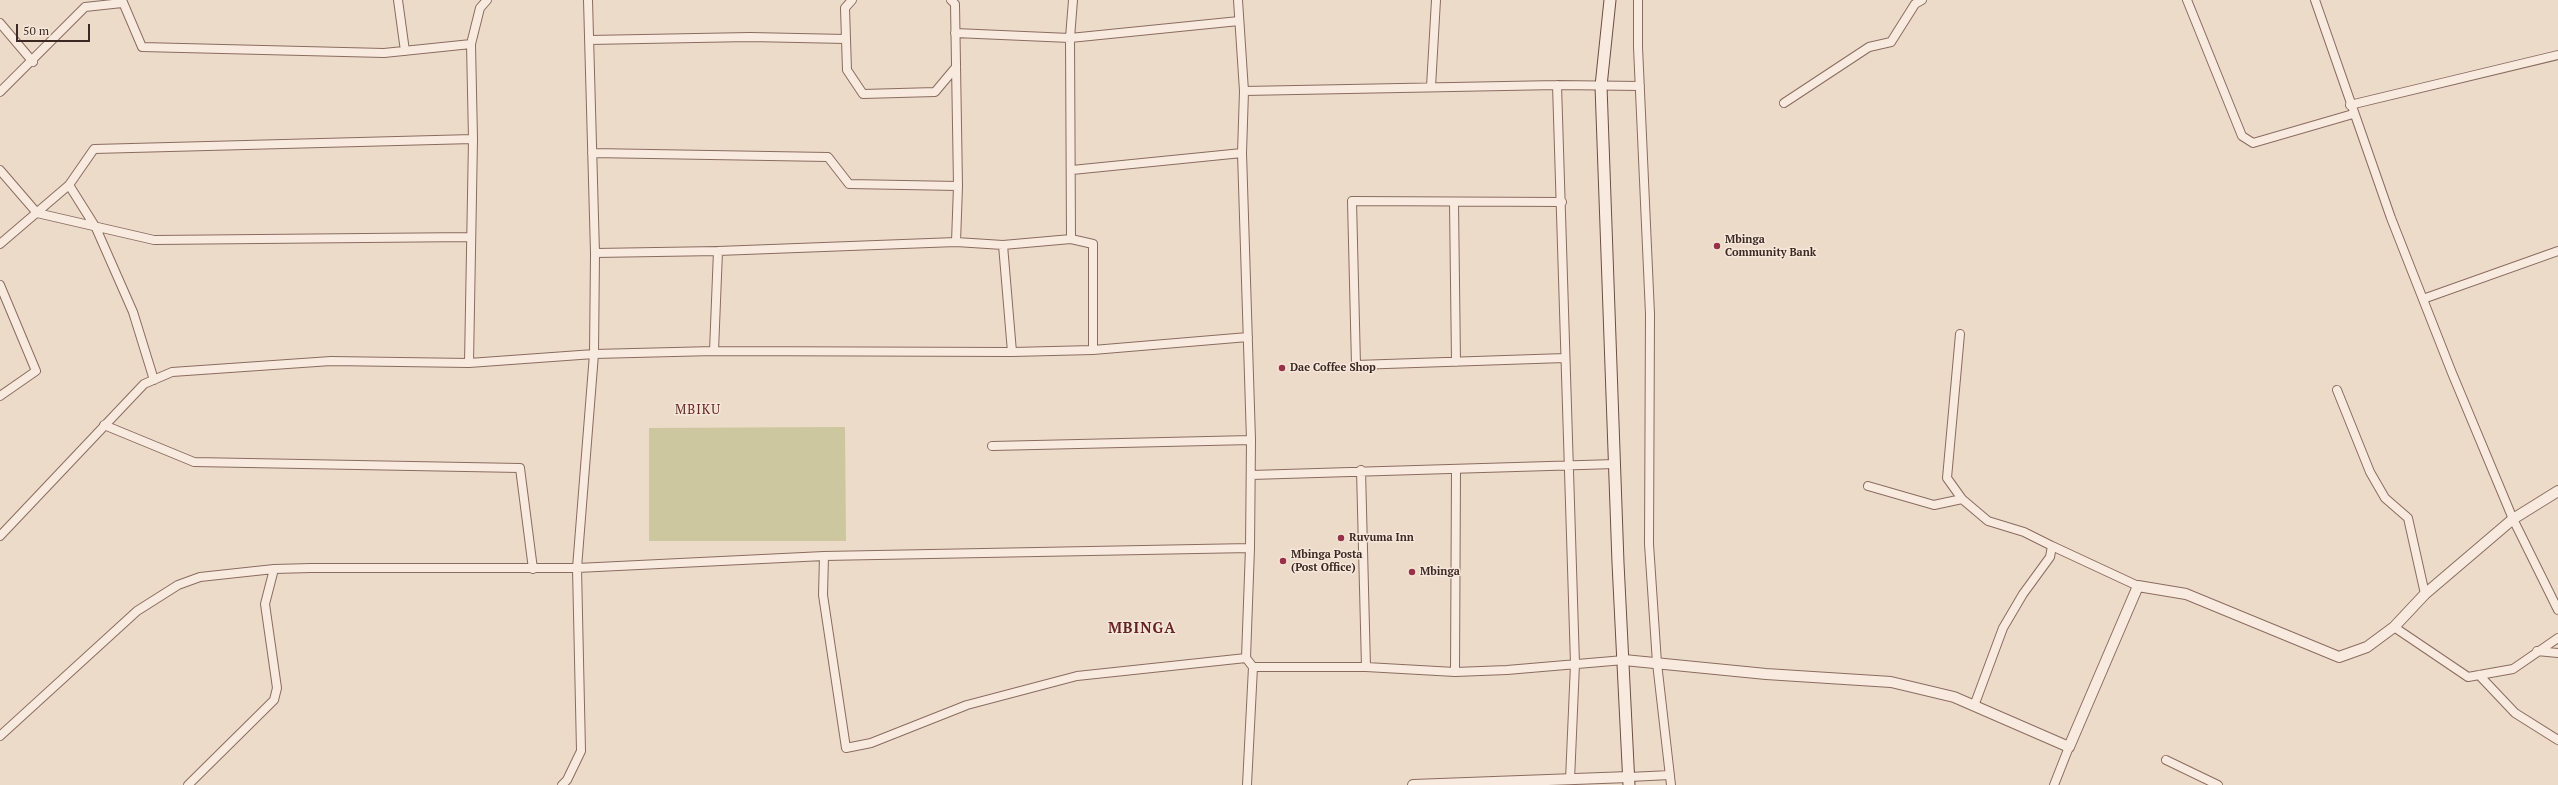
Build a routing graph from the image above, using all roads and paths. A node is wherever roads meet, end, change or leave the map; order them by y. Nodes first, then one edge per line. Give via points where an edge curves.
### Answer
1 (398, 0) edge
2 (488, 0) edge
3 (588, 0) edge
4 (852, 0) edge
5 (951, 0) edge
6 (1072, 0) edge
7 (1238, 0) edge
8 (1436, 0) edge
9 (1610, 0) edge
10 (1638, 0) edge
11 (1922, 0) edge
12 (2187, 0) edge
13 (2315, 0) edge
14 (122, 2) edge
15 (844, 4) edge
16 (1239, 21) junction
17 (0, 23) edge
18 (955, 33) junction
19 (1070, 38) junction
20 (846, 39) junction
21 (589, 40) junction
22 (471, 44) junction
23 (405, 50) junction
24 (2558, 55) edge
25 (33, 62) junction
26 (956, 67) junction
27 (1557, 85) junction
28 (1601, 86) junction
29 (1640, 86) junction
30 (1431, 87) junction
31 (1244, 91) junction
32 (0, 92) edge
33 (1784, 104) dead end
34 (2350, 105) junction
35 (2353, 114) junction
36 (473, 139) junction
37 (592, 153) junction
38 (1242, 153) junction
39 (0, 170) edge
40 (1072, 170) junction
41 (69, 185) junction
42 (958, 186) junction
43 (1562, 202) junction
44 (1454, 203) junction
45 (37, 213) junction
46 (96, 228) junction
47 (471, 237) junction
48 (1071, 239) junction
49 (956, 242) junction
50 (0, 244) edge
51 (1003, 245) junction
52 (718, 251) junction
53 (2558, 251) edge
54 (595, 253) junction
55 (0, 285) edge
56 (2423, 299) junction
57 (1960, 334) dead end
58 (1248, 337) junction
59 (1093, 350) junction
60 (714, 351) junction
61 (1012, 352) junction
62 (594, 354) junction
63 (1565, 358) junction
64 (1456, 362) junction
65 (469, 363) junction
66 (154, 380) junction
67 (2337, 390) dead end
68 (0, 396) edge
69 (104, 425) junction
70 (1251, 440) junction
71 (992, 446) dead end
72 (1615, 464) junction
73 (1568, 466) junction
74 (1456, 469) junction
75 (1361, 470) junction
76 (1251, 474) junction
77 (1868, 486) dead end
78 (2558, 491) edge
79 (1962, 500) junction
80 (2513, 519) junction
81 (0, 536) edge
82 (2052, 546) junction
83 (1250, 548) junction
84 (824, 556) junction
85 (577, 568) junction
86 (274, 569) junction
87 (533, 569) junction
88 (2138, 586) junction
89 (2425, 594) junction
90 (2558, 610) edge
91 (2394, 627) junction
92 (2558, 638) edge
93 (2537, 652) junction
94 (2558, 653) edge
95 (1246, 658) junction
96 (1624, 660) junction
97 (1657, 663) junction
98 (1575, 664) junction
99 (1253, 667) junction
100 (1366, 667) junction
101 (1455, 672) junction
102 (2479, 675) junction
103 (1974, 706) junction
104 (0, 736) edge
105 (2558, 740) edge
106 (2069, 747) junction
107 (2166, 760) dead end
108 (1670, 776) junction
109 (1570, 780) junction
110 (1629, 781) edge
111 (1605, 782) edge
112 (188, 785) edge
113 (562, 785) edge
114 (1247, 785) edge
115 (1413, 785) edge
116 (1671, 785) edge
117 (2054, 785) edge
118 (2218, 785) edge

1 - 23 street
2 - 22 street via 480,8
3 - 21 street
4 - 15 street
5 - 18 street via 955,4
6 - 19 street
7 - 16 street
8 - 30 street
9 - 28 main road
10 - 29 street
11 - 33 street via 1915,4 1891,42 1869,47
12 - 35 street via 2242,136 2253,143
13 - 34 street
14 - 23 street via 142,47 384,52
14 - 25 street via 85,7
15 - 20 street
16 - 19 street
16 - 31 street
17 - 25 street
18 - 19 street
18 - 26 street
19 - 40 street
20 - 21 street via 750,37
20 - 26 street via 847,70 863,94 935,92
21 - 37 street
22 - 23 street
22 - 36 street
24 - 34 street
25 - 32 street
26 - 42 street
27 - 28 street
27 - 30 street
27 - 43 street
28 - 29 street
28 - 72 main road
29 - 97 street via 1650,314 1649,544
30 - 31 street
31 - 38 street
34 - 35 street
35 - 56 street
36 - 41 street via 94,149
36 - 47 street
37 - 42 street via 828,157 849,184
37 - 54 street
38 - 40 street
38 - 58 street
39 - 45 street
40 - 48 street
41 - 45 street
41 - 46 street
42 - 49 street
43 - 44 street
43 - 63 street
44 - 64 street
44 - 64 street via 1352,201 1356,366
45 - 46 street
45 - 50 street
46 - 47 street via 154,240
46 - 66 street via 133,312
47 - 65 street
48 - 51 street
48 - 59 street via 1093,244
49 - 51 street
49 - 52 street
51 - 61 street
52 - 54 street
52 - 60 street
53 - 56 street
54 - 62 street
55 - 68 street via 36,371
56 - 80 street
57 - 79 street via 1947,478
58 - 59 street
58 - 70 street
59 - 61 street
60 - 61 street
60 - 62 street
62 - 65 street
62 - 85 street
63 - 64 street
63 - 73 street
65 - 66 street via 331,362 172,372
66 - 69 street via 144,384
67 - 89 street via 2370,472 2385,498 2408,518
69 - 81 street
69 - 87 street via 194,462 520,468
70 - 71 street
70 - 76 street
72 - 73 street
72 - 96 main road
73 - 74 street
73 - 98 street
74 - 75 street
74 - 101 street
75 - 76 street
75 - 100 street
76 - 83 street
77 - 79 street via 1934,505
78 - 80 street
79 - 82 street via 1988,521 2024,532
80 - 89 street
80 - 90 street
82 - 88 street
82 - 103 street via 2050,557 2023,594 2003,628
83 - 84 street
83 - 95 street
84 - 85 street
84 - 95 street via 823,595 846,748 871,743 967,705 1077,676
85 - 87 street
85 - 113 street via 581,751
86 - 87 street
86 - 104 street via 200,577 178,585 154,599 122,624
86 - 112 street via 265,604 277,688 274,700
88 - 91 street via 2186,594 2339,657 2367,647
88 - 106 street
89 - 91 street
91 - 102 street via 2468,677
92 - 93 street
93 - 94 street
93 - 102 street via 2514,669
95 - 99 street
96 - 97 street
96 - 98 street
96 - 110 main road
97 - 103 street via 1766,674 1891,682 1954,696
97 - 108 street
98 - 101 street
98 - 109 street
99 - 100 street
99 - 114 street
100 - 101 street
102 - 105 street via 2515,713
103 - 106 street
106 - 117 street
107 - 118 street
108 - 110 street
108 - 116 street
109 - 111 street
109 - 115 street
110 - 111 street

